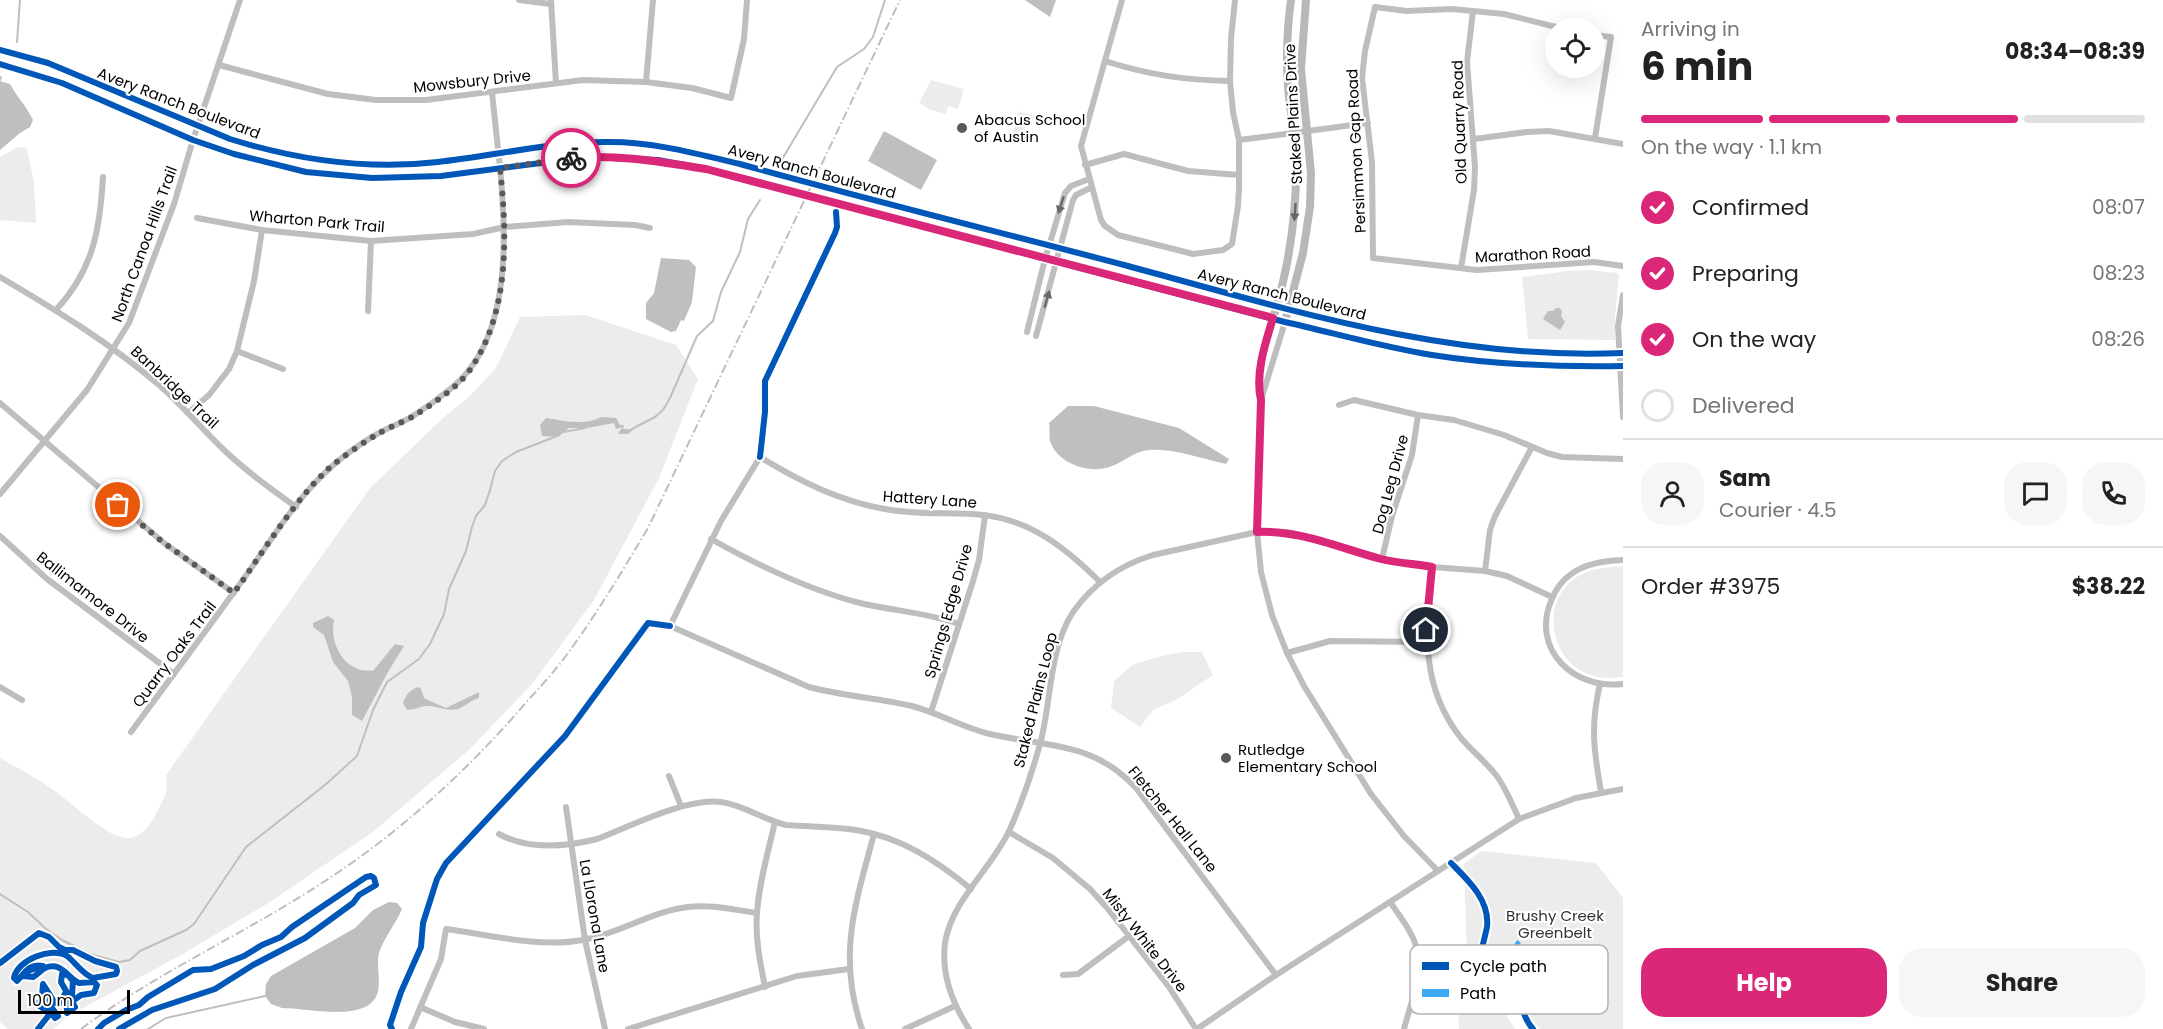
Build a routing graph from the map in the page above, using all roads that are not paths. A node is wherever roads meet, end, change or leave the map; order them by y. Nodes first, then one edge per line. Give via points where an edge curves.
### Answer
1 (239, 0) edge
2 (519, 0) edge
3 (653, 0) edge
4 (747, 0) edge
5 (1122, 0) edge
6 (1235, 0) edge
7 (1291, 0) edge
8 (1306, 0) edge
9 (551, 2) edge
10 (1473, 11) junction
11 (1545, 24) edge
12 (1605, 36) edge
13 (0, 50) edge
14 (1105, 61) junction
15 (0, 64) edge
16 (219, 65) junction
17 (1605, 75) edge
18 (1605, 78) edge
19 (1230, 81) junction
20 (646, 82) junction
21 (556, 83) junction
22 (492, 92) junction
23 (1368, 123) junction
24 (197, 127) junction
25 (1307, 131) junction
26 (1293, 132) junction
27 (1595, 138) junction
28 (1474, 139) junction
29 (193, 140) junction
30 (1239, 140) junction
31 (1623, 144) edge
32 (498, 154) junction
33 (1085, 165) junction
34 (500, 168) junction
35 (1239, 175) junction
36 (103, 177) dead end
37 (1089, 179) junction
38 (1092, 187) junction
39 (198, 218) dead end
40 (505, 227) junction
41 (650, 228) dead end
42 (262, 230) junction
43 (371, 241) junction
44 (1049, 246) junction
45 (1061, 249) junction
46 (1373, 258) joint
47 (1045, 259) junction
48 (1057, 262) junction
49 (1623, 266) edge
50 (1461, 268) junction
51 (0, 277) edge
52 (1623, 295) edge
53 (1277, 306) junction
54 (1288, 309) junction
55 (56, 310) junction
56 (368, 311) dead end
57 (1273, 318) junction
58 (1285, 322) junction
59 (1028, 332) dead end
60 (1036, 336) dead end
61 (115, 348) junction
62 (237, 351) junction
63 (1621, 353) edge
64 (1621, 366) edge
65 (283, 369) dead end
66 (1261, 399) junction
67 (0, 403) edge
68 (1339, 405) dead end
69 (188, 412) junction
70 (1418, 415) junction
71 (1623, 417) edge
72 (46, 440) junction
73 (1532, 447) junction
74 (1623, 459) edge
75 (0, 494) edge
76 (296, 507) junction
77 (985, 515) junction
78 (1257, 532) junction
79 (0, 536) edge
80 (711, 539) junction
81 (1382, 559) junction
82 (1623, 560) edge
83 (1432, 567) junction
84 (1485, 571) junction
85 (1100, 582) junction
86 (234, 593) junction
87 (1552, 597) junction
88 (959, 624) junction
89 (669, 626) joint
90 (1426, 642) junction
91 (1287, 653) junction
92 (174, 674) junction
93 (1599, 684) junction
94 (1623, 684) edge
95 (0, 687) edge
96 (22, 700) dead end
97 (931, 712) junction
98 (131, 732) dead end
99 (1040, 743) junction
100 (669, 776) dead end
101 (1623, 789) edge
102 (1601, 792) junction
103 (681, 806) junction
104 (566, 807) dead end
105 (1519, 819) junction
106 (775, 822) junction
107 (1009, 832) junction
108 (499, 834) dead end
109 (874, 834) junction
110 (571, 843) junction
111 (1438, 871) junction
112 (971, 889) junction
113 (1391, 903) junction
114 (757, 913) junction
115 (1129, 936) junction
116 (585, 940) junction
117 (1416, 945) edge
118 (849, 969) junction
119 (1063, 975) dead end
120 (1276, 975) junction
121 (765, 987) junction
122 (1410, 1005) edge
123 (955, 1006) junction
124 (420, 1007) junction
125 (411, 1029) edge
126 (484, 1029) edge
127 (605, 1029) edge
128 (628, 1029) edge
129 (862, 1029) edge
130 (905, 1029) edge
131 (969, 1029) edge
132 (1196, 1029) edge
133 (1404, 1029) edge

1 - 16 street, North Canoa Hills Trail
2 - 9 street
3 - 20 street
4 - 20 street, Mowsbury Drive via 744,39 731,98
5 - 14 street
6 - 19 street
7 - 26 main road, Staked Plains Drive via 1287,53
8 - 25 main road, Staked Plains Drive via 1301,69
9 - 21 street
10 - 11 street
10 - 23 street, Persimmon Gap Road via 1375,8 1362,78
10 - 28 street, Old Quarry Road via 1467,62
12 - 17 street via 1611,37
13 - 24 main road, Avery Ranch Boulevard via 48,63
14 - 19 street via 1173,78
14 - 33 street via 1081,146
15 - 29 main road, Avery Ranch Boulevard via 62,83
16 - 22 street, Mowsbury Drive via 328,94 375,100 426,100
16 - 24 street, North Canoa Hills Trail
18 - 27 street
19 - 30 street
20 - 21 street, Mowsbury Drive
21 - 22 street, Mowsbury Drive
22 - 32 street, Quarry Oaks Trail
23 - 25 street
23 - 46 street, Persimmon Gap Road
24 - 29 street, North Canoa Hills Trail
24 - 32 main road, Avery Ranch Boulevard via 258,148 331,161 404,165
25 - 26 street
25 - 54 main road, Staked Plains Drive via 1310,207 1304,253
26 - 30 street
26 -> 53 main road, Staked Plains Drive via 1295,214
27 - 28 street via 1549,131
27 - 31 street
28 - 50 street, Old Quarry Road via 1474,190
29 - 34 main road, Avery Ranch Boulevard via 271,164 338,176 433,176
29 - 61 street, North Canoa Hills Trail via 156,254 129,324
30 - 35 street
32 - 34 street, Quarry Oaks Trail
32 - 44 main road, Avery Ranch Boulevard via 610,142 669,148
33 - 35 street via 1124,154 1188,171
33 - 37 street
34 - 40 street, Quarry Oaks Trail
34 - 47 main road, Avery Ranch Boulevard via 588,157 658,160 706,169
35 - 38 street via 1232,244 1201,254 1111,231 1101,220
36 - 55 street via 96,240 68,297
37 - 38 street
37 -> 44 street via 1071,186 1065,194
38 - 45 street via 1073,200
39 - 42 street, Wharton Park Trail
40 - 41 street, Wharton Park Trail via 568,222
40 - 43 street, Wharton Park Trail via 472,234
40 - 76 street, Quarry Oaks Trail via 496,310 472,369 452,389 415,415 376,434 328,469
42 - 43 street, Wharton Park Trail
42 - 62 street
43 - 56 street
44 - 45 main road, Avery Ranch Boulevard
44 - 47 street
45 - 48 street
45 - 53 main road, Avery Ranch Boulevard
46 - 50 street, Marathon Road
47 - 48 main road, Avery Ranch Boulevard
47 - 59 street
48 - 57 main road, Avery Ranch Boulevard
60 -> 48 street
49 - 50 street, Marathon Road via 1594,262 1501,270
51 - 55 street, Banbridge Trail
52 - 63 street via 1618,326
53 - 54 main road, Avery Ranch Boulevard
53 - 57 main road, Staked Plains Drive
54 - 58 main road, Staked Plains Drive
54 - 63 main road, Avery Ranch Boulevard via 1392,334 1471,347
55 - 61 street, Banbridge Trail
57 - 58 main road, Avery Ranch Boulevard
57 - 66 street, Staked Plains Drive via 1260,370
58 - 64 main road, Avery Ranch Boulevard via 1378,345 1476,361 1561,367
58 - 66 street, Staked Plains Drive
61 - 69 street, Banbridge Trail
61 - 72 street, North Canoa Hills Trail
62 - 65 street
62 - 69 street via 223,378
63 - 64 street
64 - 71 street
66 - 78 street, Staked Plains Drive
67 - 72 street
68 - 70 street via 1354,400
69 - 76 street, Banbridge Trail via 232,457
70 - 73 street via 1480,427
70 - 81 street, Dog Leg Drive via 1412,455
72 - 75 street, North Canoa Hills Trail
72 - 86 street via 164,543
73 - 74 street via 1562,457
73 - 84 street via 1495,516
76 - 86 street, Quarry Oaks Trail
77 - 80 street, Hattery Lane via 913,512 867,505 821,490 760,457
77 - 85 street, Hattery Lane via 1016,523 1050,539
77 - 88 street, Springs Edge Drive via 979,560
78 - 81 street, Staked Plains Loop via 1295,534
78 - 85 street, Staked Plains Loop via 1144,558
78 - 91 street, Staked Plains Drive via 1266,592
79 - 92 street, Ballimamore Drive via 47,579
80 - 88 street via 761,566 840,597 934,615
80 - 89 street, Hattery Lane
81 - 83 street, Staked Plains Loop
82 - 87 street via 1580,569 1564,580
83 - 84 street, Staked Plains Loop
83 - 90 street
84 - 87 street, Staked Plains Loop via 1507,576
85 - 99 street, Staked Plains Loop via 1073,613 1062,636
86 - 92 street, Quarry Oaks Trail
87 - 93 street via 1546,629 1552,649 1568,670
88 - 97 street, Springs Edge Drive
89 - 97 street, Fletcher Hall Lane via 809,687
90 - 91 street via 1330,642
90 - 105 street via 1432,677 1444,711 1502,784
91 - 111 street, Staked Plains Drive via 1371,794
92 - 98 street, Quarry Oaks Trail
93 - 94 street
93 - 102 street via 1593,738
95 - 96 street
97 - 99 street, Fletcher Hall Lane via 973,730
99 - 107 street, Staked Plains Loop
99 - 120 street, Fletcher Hall Lane via 1094,756 1123,774
100 - 103 street
101 - 102 street
102 - 105 street
103 - 106 street via 722,802
103 - 110 street via 597,839
104 - 110 street, La Llorona Lane
105 - 111 street
106 - 109 street
106 - 114 street
107 - 112 street, Staked Plains Loop
107 - 115 street, Misty White Drive via 1070,871 1096,895
108 - 110 street via 525,844
109 - 112 street via 929,857
109 - 118 street via 853,914
110 - 116 street, La Llorona Lane
111 - 113 street
112 - 123 street, Staked Plains Loop via 952,919 945,946 946,974
113 - 117 street
113 - 120 street
114 - 116 street via 686,907
114 - 121 street via 758,952
115 - 119 street via 1078,974
115 - 132 street, Misty White Drive
116 - 124 street via 553,943 447,929 441,959
116 - 127 street, La Llorona Lane
118 - 121 street via 797,976
118 - 129 street
120 - 132 street
121 - 128 street
122 - 133 street
123 - 130 street
123 - 131 street, Staked Plains Loop
124 - 125 street
124 - 126 street

